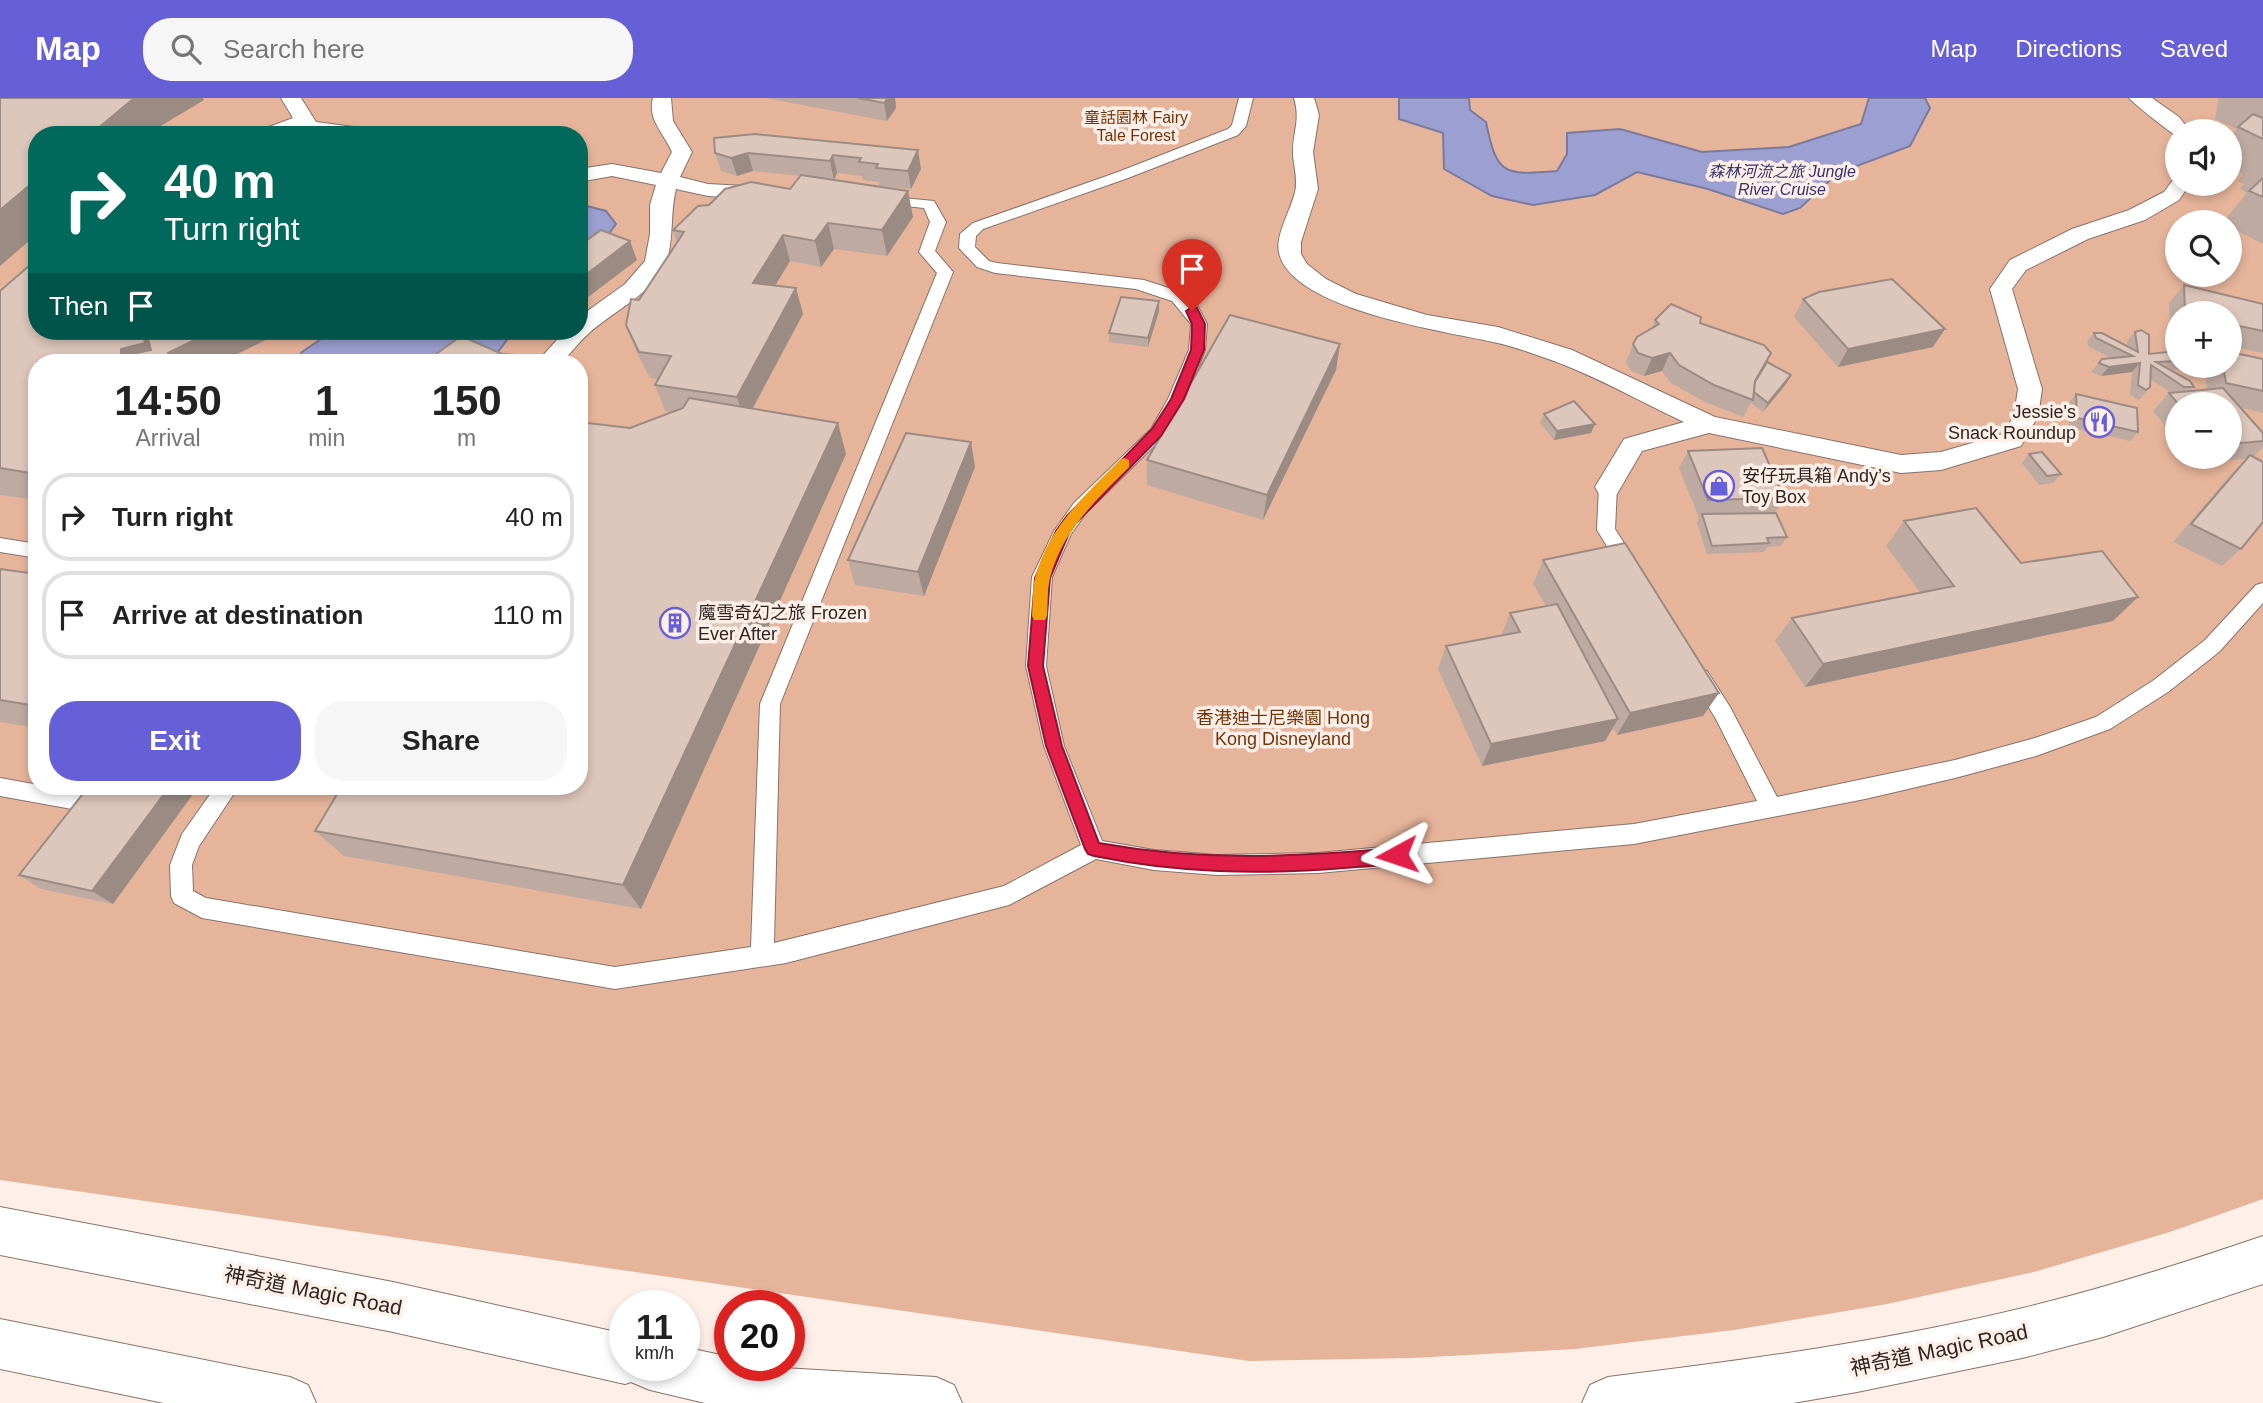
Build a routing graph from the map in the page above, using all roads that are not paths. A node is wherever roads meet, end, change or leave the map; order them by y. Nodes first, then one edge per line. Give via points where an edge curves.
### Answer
1 (291, 98) edge
2 (1246, 98) edge
3 (1304, 98) edge
4 (2139, 98) edge
5 (662, 99) edge
6 (2169, 119) edge
7 (304, 121) junction
8 (290, 126) edge
9 (308, 126) edge
10 (588, 168) edge
11 (668, 181) junction
12 (782, 192) edge
13 (2172, 196) edge
14 (865, 198) edge
15 (588, 323) edge
16 (569, 340) edge
17 (556, 354) edge
18 (1709, 424) junction
19 (1608, 487) joint
20 (0, 545) edge
21 (28, 550) edge
22 (1643, 587) edge
23 (2263, 590) edge
24 (1686, 656) edge
25 (0, 787) edge
26 (28, 792) edge
27 (44, 795) edge
28 (222, 795) edge
29 (72, 800) dead end
30 (1771, 807) junction
31 (1094, 849) junction
32 (762, 955) junction
33 (0, 1231) edge
34 (2263, 1260) edge
35 (0, 1344) edge
36 (609, 1355) edge
37 (700, 1376) edge
38 (290, 1403) edge
39 (936, 1403) edge
40 (1608, 1403) edge

1 - 7 street
2 - 31 lane via 1233,132 978,226 966,241 973,256 995,268 1159,289 1178,298 1199,324 1198,350 1157,433 1080,508 1063,531 1042,578 1036,666 1054,746
3 - 18 street via 1310,115 1303,152 1307,190 1290,254 1318,284 1348,299 1425,322 1498,335 1564,356
4 - 6 street
5 - 11 street via 661,119 682,152
7 - 8 street
7 - 9 street
10 - 11 street
11 - 12 street via 708,190
11 - 15 street via 656,262 633,289
13 - 18 street via 2137,215 2080,233 2018,265 2001,289 2030,389 2026,415 2012,440 1941,461 1901,464
14 - 32 lane via 929,204 938,222 927,252 945,272 770,704
16 - 17 street
18 - 19 street via 1633,445
19 - 22 lane via 1606,530
20 - 21 lane
23 - 30 lane via 2211,646 2161,686 2103,723 1955,769
24 - 30 lane via 1723,713
25 - 26 lane
27 - 29 lane
28 - 32 lane via 190,841 181,865 182,896 202,908 615,978
30 - 31 lane via 1634,834 1318,863 1217,865
31 - 32 lane via 1009,895
33 - 36 street, 神奇道 Magic Road via 393,1307
34 - 40 street, 神奇道 Magic Road via 2080,1319 1927,1355 1766,1384
35 - 38 street
37 - 39 street via 770,1392

